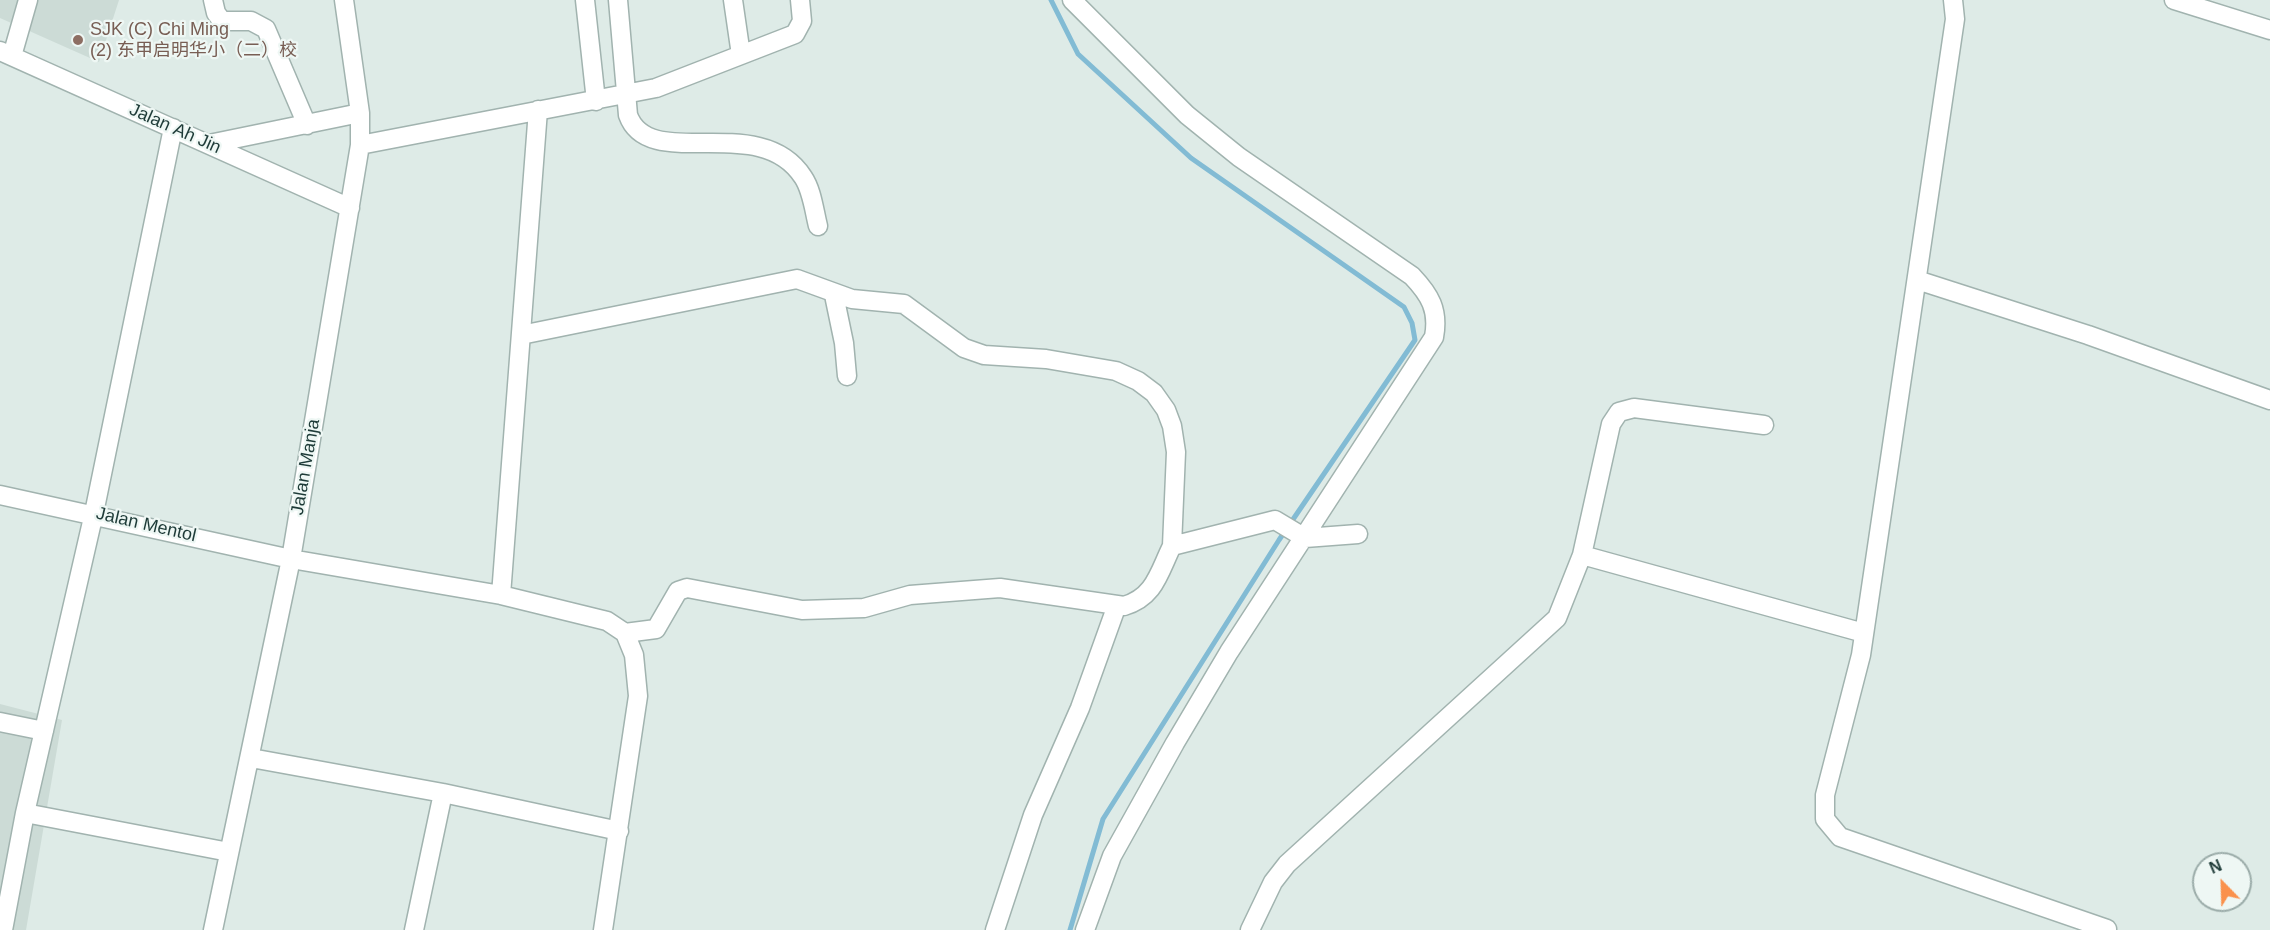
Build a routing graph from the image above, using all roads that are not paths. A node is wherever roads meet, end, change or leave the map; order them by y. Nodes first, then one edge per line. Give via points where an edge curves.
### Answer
1 (28, 0) edge
2 (213, 0) edge
3 (344, 0) edge
4 (585, 0) edge
5 (618, 0) edge
6 (734, 0) edge
7 (800, 0) edge
8 (1072, 0) edge
9 (1953, 0) edge
10 (2174, 0) edge
11 (2270, 30) edge
12 (6, 53) edge
13 (741, 55) junction
14 (628, 95) junction
15 (596, 101) junction
16 (538, 110) junction
17 (360, 113) junction
18 (307, 124) junction
19 (172, 128) junction
20 (209, 144) junction
21 (360, 145) junction
22 (350, 208) junction
23 (818, 226) dead end
24 (1917, 280) junction
25 (834, 295) junction
26 (521, 335) junction
27 (847, 376) dead end
28 (2270, 400) edge
29 (1764, 425) dead end
30 (0, 495) edge
31 (94, 513) junction
32 (1358, 534) dead end
33 (1302, 536) junction
34 (1172, 546) junction
35 (1582, 555) junction
36 (291, 559) junction
37 (501, 595) junction
38 (1117, 605) junction
39 (625, 633) junction
40 (1864, 633) junction
41 (0, 722) edge
42 (44, 730) junction
43 (250, 758) junction
44 (443, 793) junction
45 (25, 813) junction
46 (619, 831) junction
47 (229, 852) junction
48 (2107, 929) edge
49 (3, 930) edge
50 (213, 930) edge
51 (414, 930) edge
52 (603, 930) edge
53 (995, 930) edge
54 (1085, 930) edge
55 (1250, 930) edge

1 - 12 street
2 - 18 street via 222,21 251,21 266,28
3 - 17 street, Jalan Manja
4 - 15 street
5 - 14 street
6 - 13 street
7 - 13 street via 802,21 795,33
8 - 33 street via 1187,115 1239,157 1412,276 1435,307 1434,337
9 - 24 street via 1955,19
10 - 11 street
12 - 19 street, Jalan Ah Jin
13 - 14 street
14 - 15 street
14 - 23 street via 632,124 654,140 692,144 742,142 791,162 808,185
15 - 16 street
16 - 21 street
16 - 26 street
17 - 18 street
17 - 21 street, Jalan Manja
18 - 20 street
19 - 20 street, Jalan Ah Jin
19 - 31 street
20 - 22 street, Jalan Ah Jin
21 - 22 street, Jalan Manja
22 - 36 street, Jalan Manja
24 - 28 street
24 - 40 street
25 - 26 street via 797,279
25 - 27 street
25 - 34 street via 904,304 964,348 984,355 1046,359 1116,371 1138,381 1154,393 1172,426 1176,452
26 - 37 street
29 - 35 street via 1634,408 1619,412 1611,424
30 - 31 street, Jalan Mentol
31 - 36 street, Jalan Mentol
31 - 42 street
32 - 33 street
33 - 34 street via 1275,520
33 - 54 street via 1135,811 1112,856
34 - 38 street via 1151,590 1140,602
35 - 40 street
35 - 55 street via 1557,618 1287,864 1273,882
36 - 37 street, Jalan Mentol
36 - 43 street, Jalan Manja
37 - 39 street, Jalan Mentol via 607,621
38 - 39 street via 1000,588 910,595 864,608 802,610 687,588 678,591 656,629
38 - 53 street via 1080,708 1033,815
39 - 46 street via 634,654 638,696
40 - 48 street via 1825,795 1825,819 1834,831 1840,837
41 - 42 street
42 - 45 street
43 - 44 street
43 - 47 street, Jalan Manja
44 - 46 street
44 - 51 street
45 - 47 street
45 - 49 street
46 - 52 street
47 - 50 street, Jalan Manja

